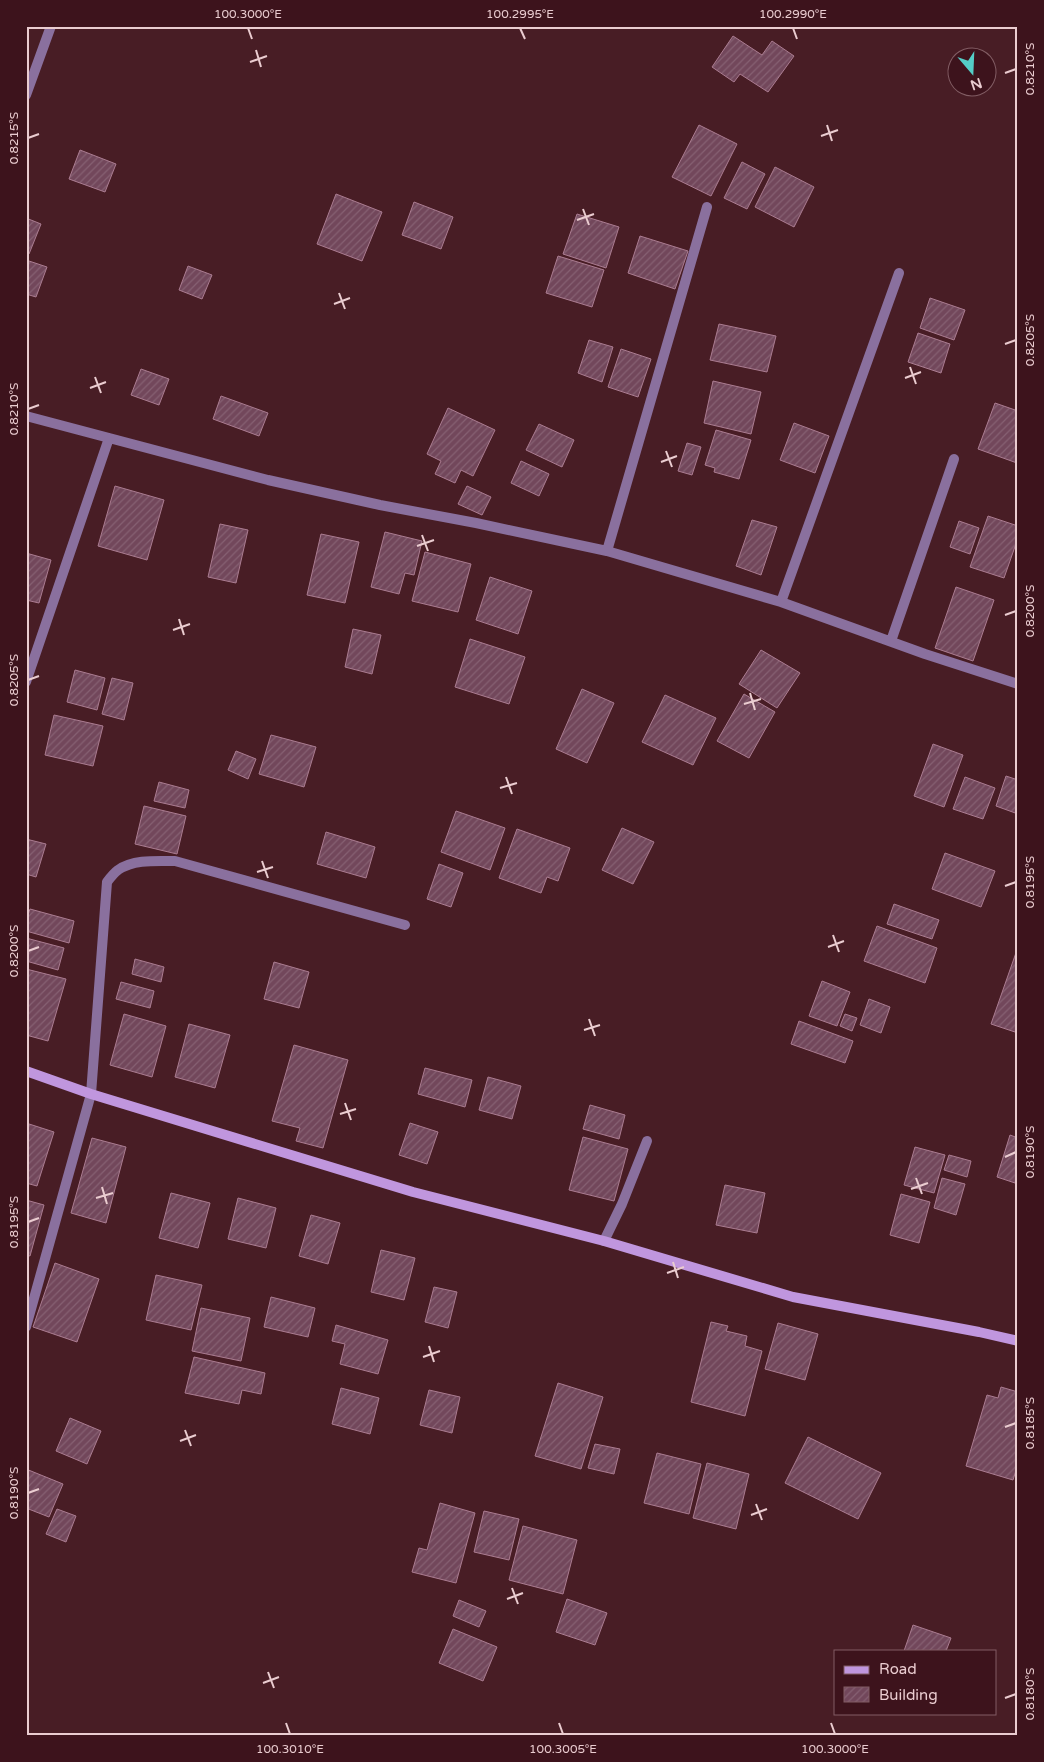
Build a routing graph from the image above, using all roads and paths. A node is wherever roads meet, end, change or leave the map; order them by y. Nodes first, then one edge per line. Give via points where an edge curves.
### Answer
1 (52, 26) edge
2 (26, 95) edge
3 (707, 207) dead end
4 (899, 273) dead end
5 (26, 416) edge
6 (108, 438) junction
7 (954, 459) dead end
8 (607, 551) junction
9 (781, 602) junction
10 (891, 641) junction
11 (26, 682) edge
12 (1018, 684) edge
13 (405, 925) dead end
14 (26, 1072) edge
15 (90, 1094) junction
16 (647, 1142) dead end
17 (604, 1241) junction
18 (26, 1327) edge
19 (1018, 1340) edge

1 - 2 street
3 - 8 street
4 - 9 street
5 - 6 street
6 - 8 street via 268,480
6 - 11 street
7 - 10 street
8 - 9 street
9 - 10 street
10 - 12 street
13 - 15 street via 175,861 134,864 118,870 107,882
14 - 15 street
15 - 17 street via 413,1192
15 - 18 street
16 - 17 street
17 - 19 street via 793,1297

